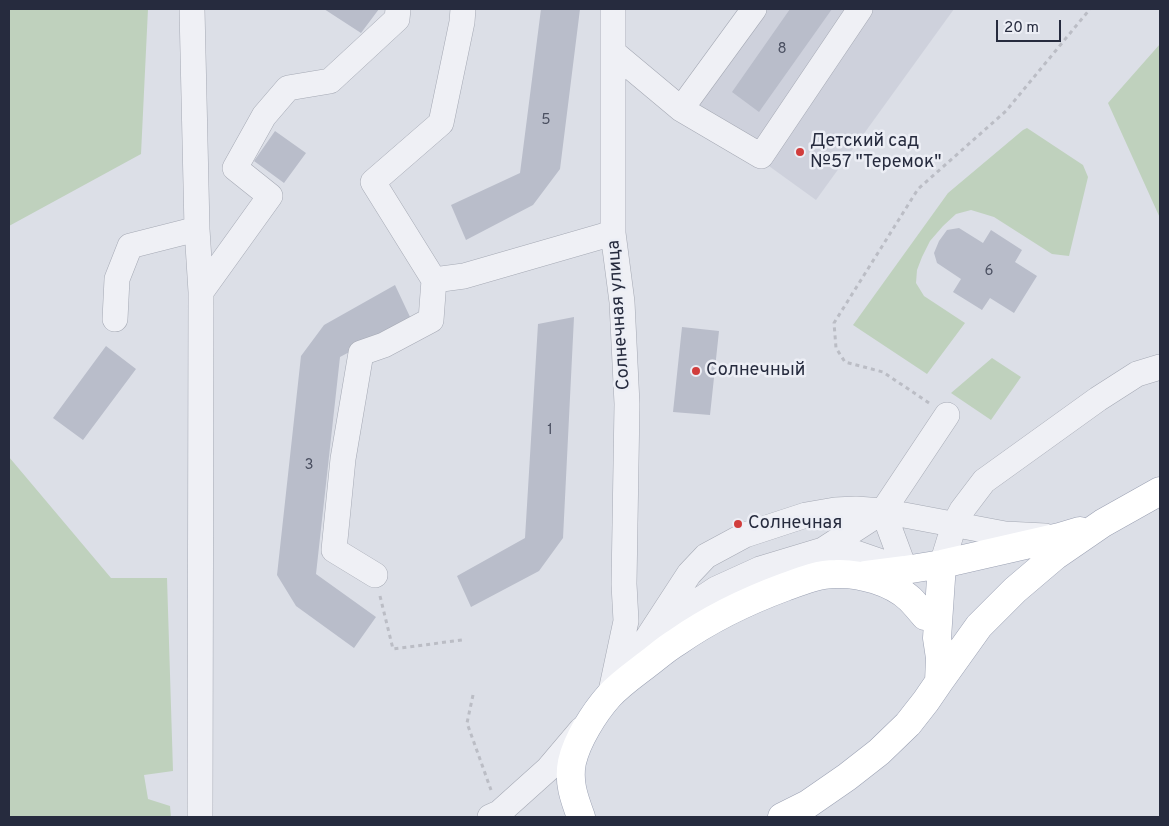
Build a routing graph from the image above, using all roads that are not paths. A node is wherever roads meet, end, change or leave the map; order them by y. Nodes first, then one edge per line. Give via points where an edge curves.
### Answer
1 (192, 9) edge
2 (398, 9) edge
3 (463, 9) edge
4 (613, 9) edge
5 (754, 9) edge
6 (860, 9) edge
7 (614, 53) junction
8 (681, 109) junction
9 (197, 229) junction
10 (613, 233) junction
11 (434, 280) junction
12 (200, 292) junction
13 (115, 319) dead end
14 (1160, 366) edge
15 (947, 415) road end
16 (1160, 491) edge
17 (883, 511) junction
18 (1103, 523) junction
19 (954, 524) junction
20 (1060, 537) junction
21 (823, 550) junction
22 (942, 564) junction
23 (905, 570) junction
24 (375, 575) road end
25 (858, 576) junction
26 (626, 621) junction
27 (931, 627) junction
28 (648, 637) junction
29 (677, 642) junction
30 (939, 682) junction
31 (603, 704) junction
32 (570, 781) junction
33 (498, 810) edge
34 (200, 817) edge
35 (564, 817) edge
36 (581, 817) edge
37 (782, 817) edge

1 - 9 street
2 - 12 street via 397,19 330,81 288,88 264,116 235,168 270,196
3 - 11 street via 441,123 372,182
4 - 7 street, Солнечная улица
5 - 8 street
6 - 8 street via 761,156
7 - 8 street
7 - 10 street, Солнечная улица
9 - 12 street
9 - 13 street via 130,246 117,279
10 - 11 street via 464,276
10 - 26 street, Солнечная улица via 622,302 626,404
11 - 24 street via 431,320 384,345 361,353 343,459 334,550
12 - 34 street
14 - 19 street via 1137,374 1098,399 984,481
15 - 17 street
16 - 18 main road
17 - 19 street
17 - 21 street
17 - 23 street
17 - 28 street via 835,510 806,515 745,535 706,556 689,574
18 - 20 main road
18 - 30 main road via 1055,556 1015,590 979,626
19 - 20 street via 1005,534
19 - 22 street
20 - 22 main road
21 - 23 street via 856,553
21 - 28 street via 760,569 716,589
22 - 23 main road
22 - 27 main road
23 - 25 main road
23 - 27 main road
25 - 27 main road via 886,583 909,598
25 - 29 main road via 836,574 809,578 758,597
26 - 28 street
26 - 31 street, Солнечная улица
27 - 30 main road via 940,658
28 - 29 main road
28 - 31 street
29 - 31 main road via 631,676
30 - 37 main road via 908,724 879,752 808,804
31 - 32 main road via 576,749
31 - 33 street via 548,769
32 - 35 main road
32 - 36 main road

